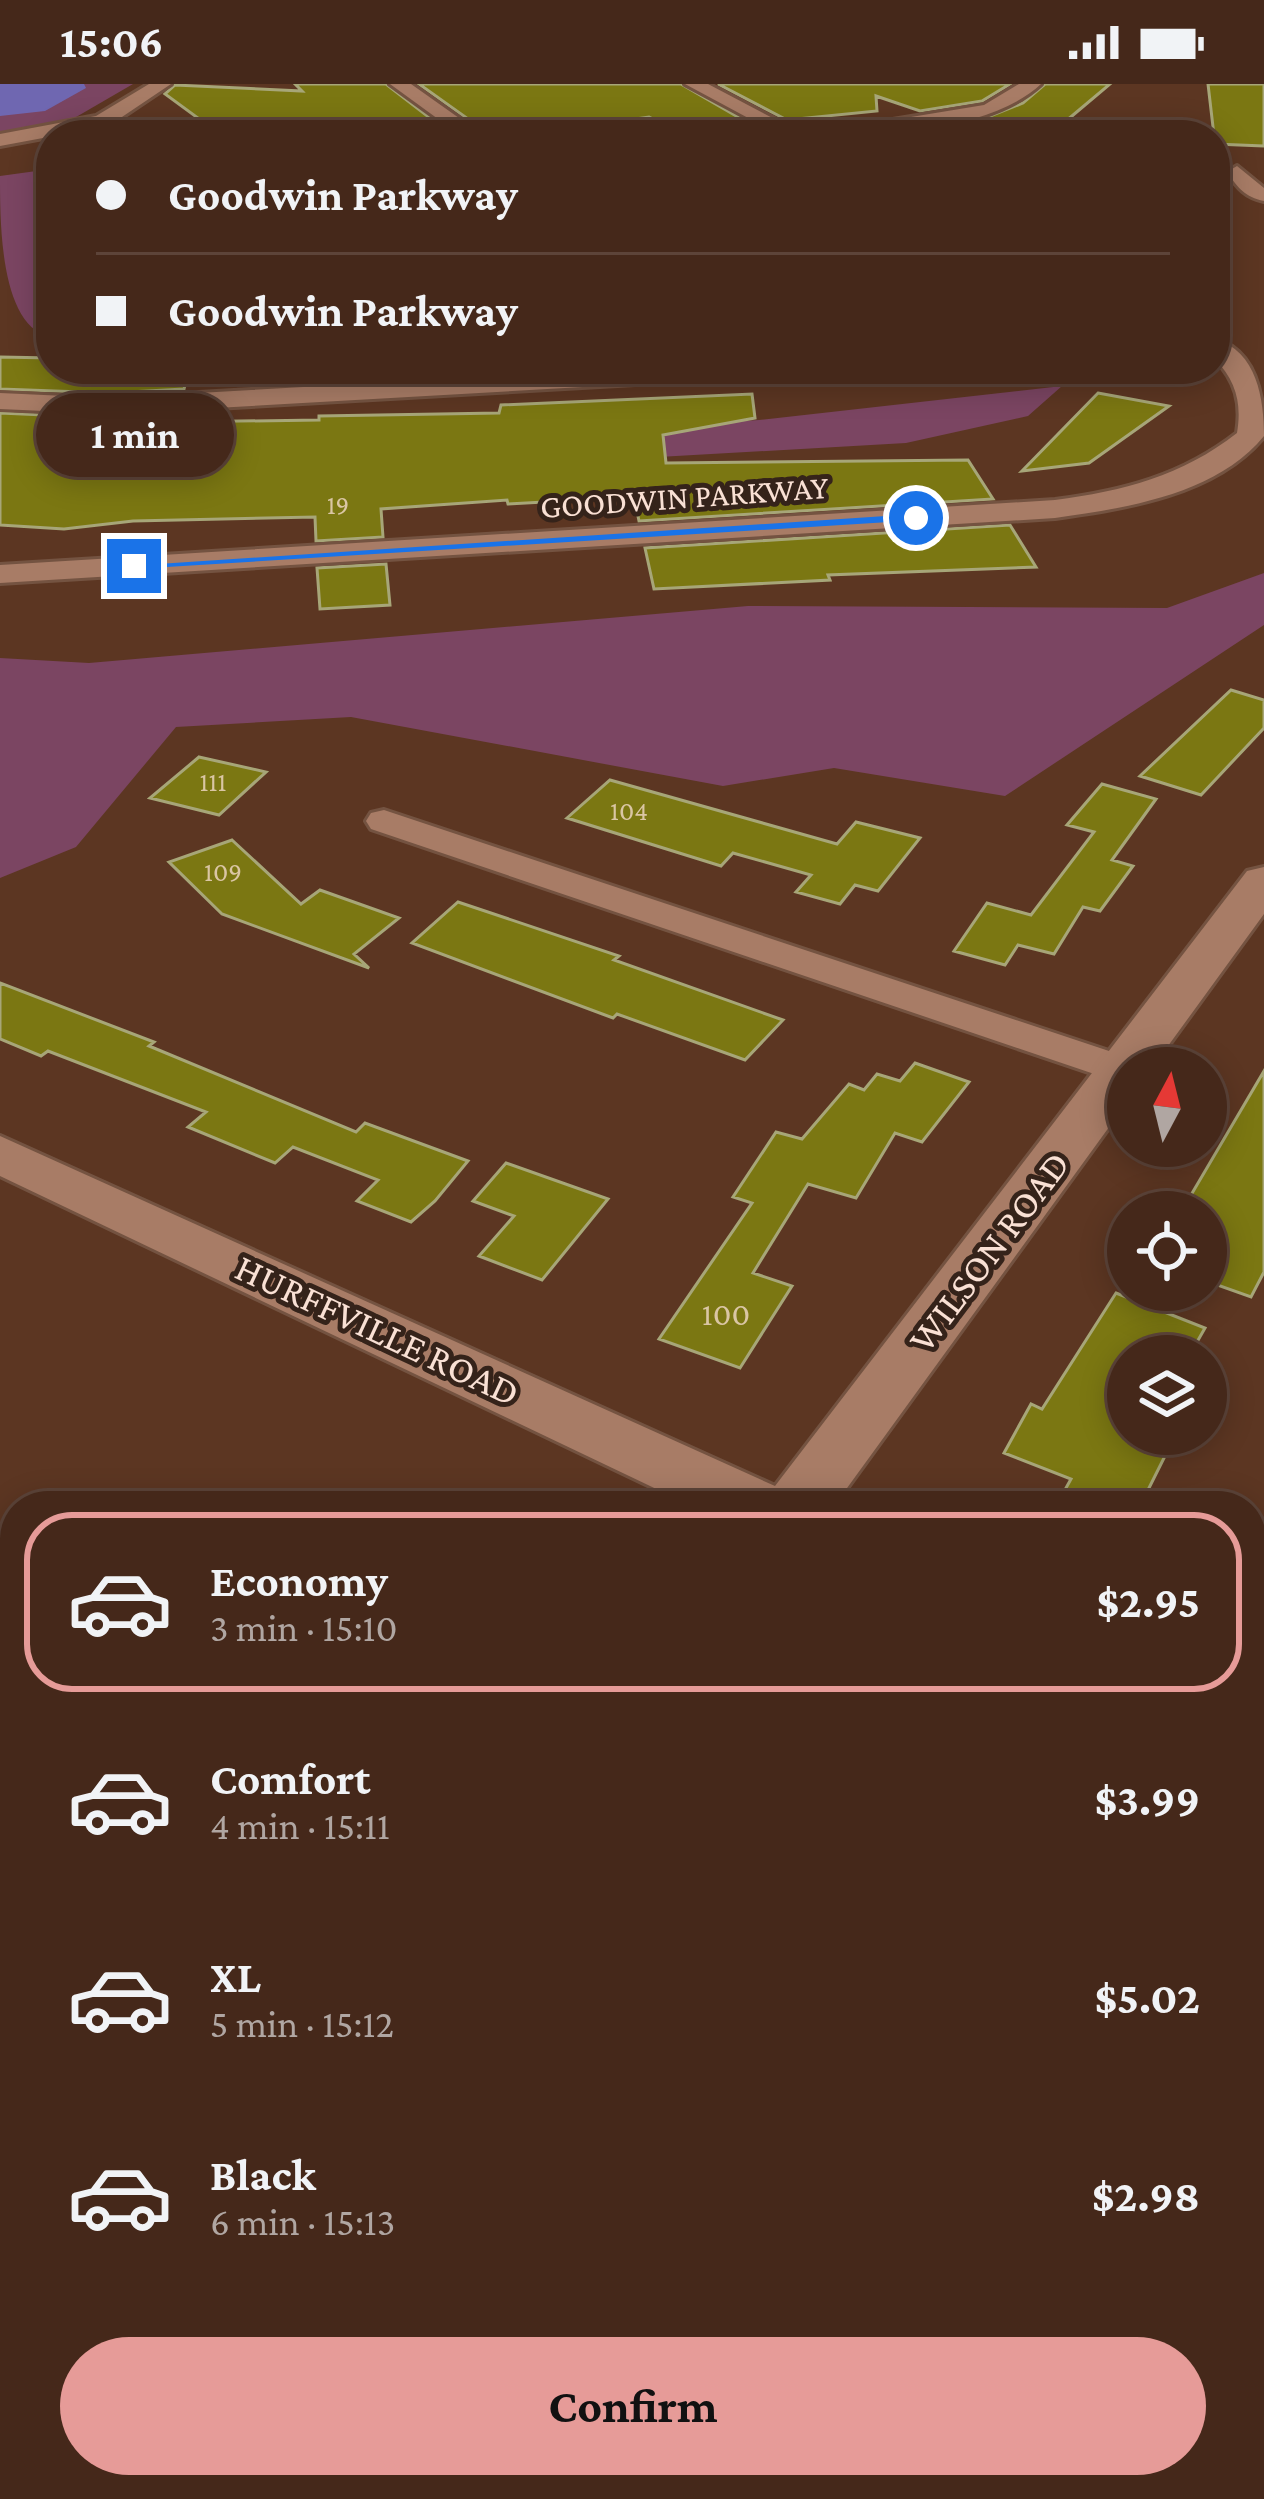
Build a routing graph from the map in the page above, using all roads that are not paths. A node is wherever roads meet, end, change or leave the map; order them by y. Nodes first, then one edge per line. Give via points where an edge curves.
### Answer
1 (162, 84) edge
2 (399, 84) edge
3 (694, 84) edge
4 (1032, 84) edge
5 (104, 120) edge
6 (451, 120) edge
7 (765, 120) edge
8 (929, 120) edge
9 (36, 133) edge
10 (0, 140) edge
11 (1237, 172) dead end
12 (1264, 195) edge
13 (1230, 360) edge
14 (274, 384) edge
15 (483, 384) edge
16 (274, 398) junction
17 (0, 401) edge
18 (0, 574) edge
19 (384, 821) dead end
20 (1264, 881) edge
21 (1141, 1047) edge
22 (1107, 1064) edge
23 (1107, 1093) edge
24 (0, 1154) edge
25 (722, 1491) edge
26 (808, 1491) edge

1 - 5 street
2 - 6 street
3 - 7 street
4 - 8 street via 989,110
9 - 10 street
11 - 12 street
13 - 18 street, GOODWIN PARKWAY via 1247,376 1256,407 1250,436 1206,470 1122,500
14 - 16 street
15 - 16 street
16 - 17 street via 110,406
19 - 22 street
20 - 21 street, WILSON ROAD
23 - 26 street, WILSON ROAD
24 - 25 street, HURFFVILLE ROAD

